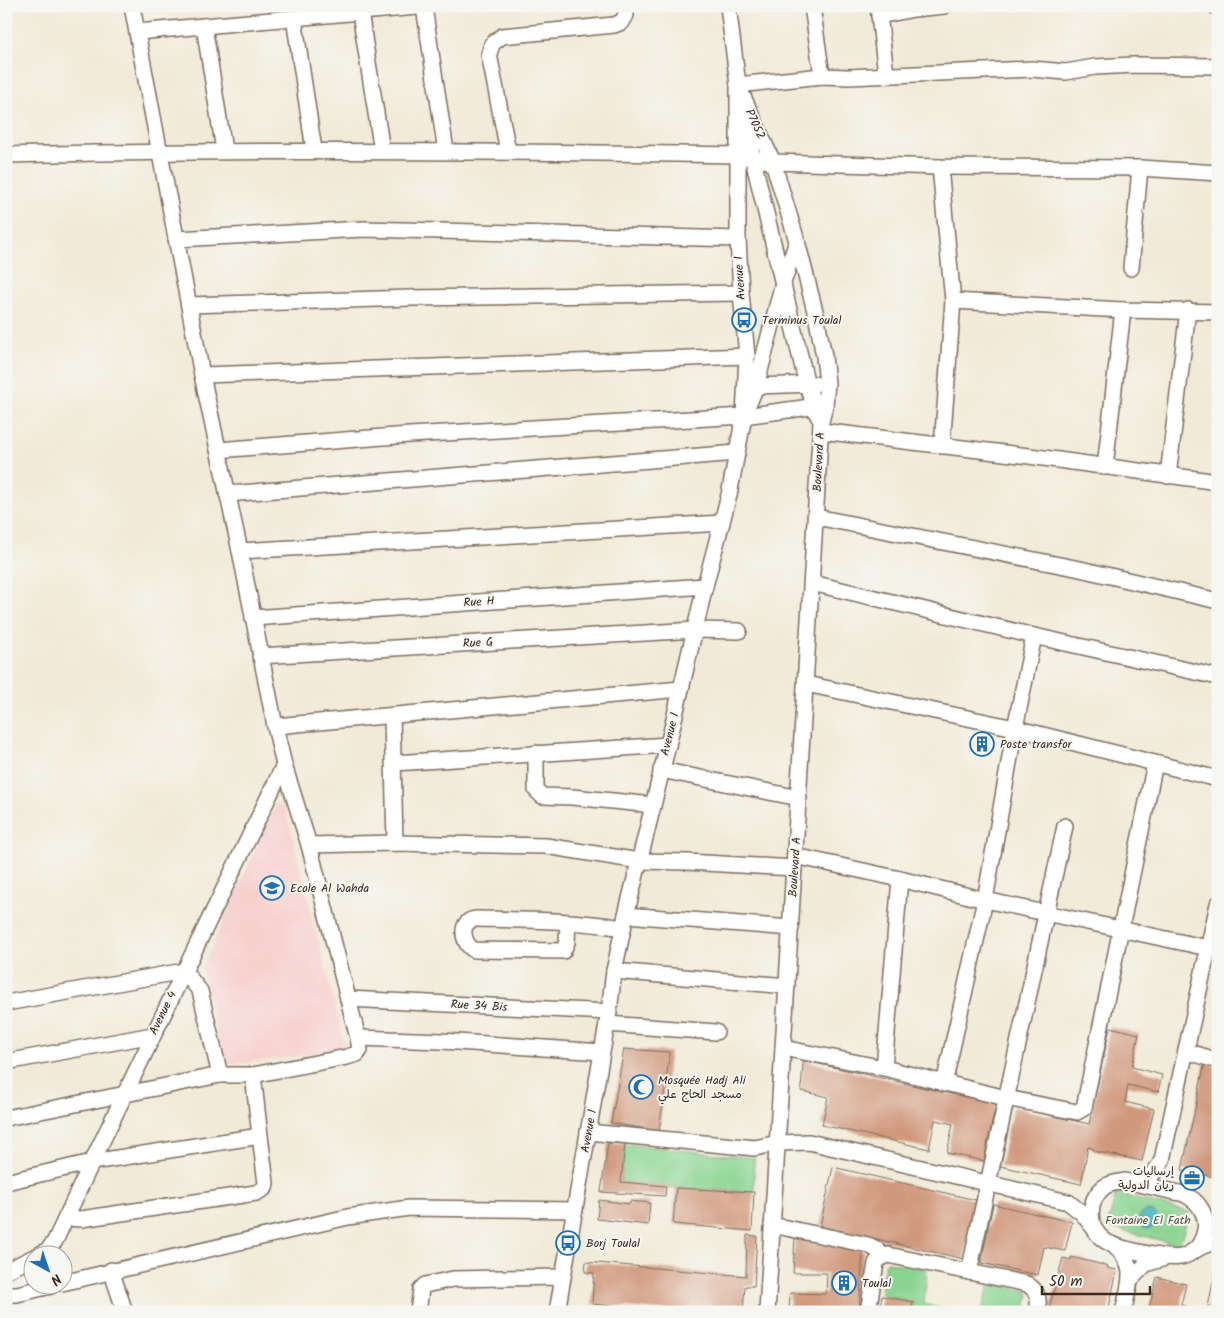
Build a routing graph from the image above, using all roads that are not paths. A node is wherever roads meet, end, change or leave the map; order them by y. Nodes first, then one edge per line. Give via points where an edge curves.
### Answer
1 (132, 6) edge
2 (426, 6) edge
3 (625, 6) edge
4 (728, 6) edge
5 (812, 6) edge
6 (944, 6) edge
7 (1214, 6) edge
8 (1218, 9) edge
9 (879, 11) edge
10 (360, 12) junction
11 (294, 18) junction
12 (204, 26) junction
13 (137, 32) junction
14 (1218, 66) edge
15 (886, 74) junction
16 (822, 76) junction
17 (738, 85) junction
18 (224, 150) junction
19 (314, 150) junction
20 (382, 150) junction
21 (158, 151) junction
22 (446, 151) junction
23 (508, 151) junction
24 (6, 155) edge
25 (737, 155) junction
26 (752, 158) junction
27 (773, 162) junction
28 (940, 167) junction
29 (1140, 168) junction
30 (1218, 173) edge
31 (176, 239) junction
32 (738, 239) junction
33 (797, 241) junction
34 (1131, 268) dead end
35 (783, 284) junction
36 (740, 293) junction
37 (953, 301) junction
38 (189, 305) junction
39 (1123, 310) junction
40 (1188, 310) junction
41 (1218, 312) edge
42 (747, 356) junction
43 (202, 375) junction
44 (827, 383) junction
45 (807, 384) junction
46 (751, 387) junction
47 (820, 406) junction
48 (744, 416) junction
49 (821, 426) junction
50 (942, 446) junction
51 (218, 450) junction
52 (737, 453) junction
53 (1105, 467) junction
54 (1168, 476) junction
55 (1218, 482) edge
56 (227, 494) junction
57 (816, 516) junction
58 (722, 523) junction
59 (240, 551) junction
60 (812, 582) junction
61 (705, 586) junction
62 (1218, 601) edge
63 (253, 618) junction
64 (696, 630) junction
65 (739, 631) dead end
66 (1034, 636) junction
67 (260, 656) junction
68 (1218, 677) edge
69 (806, 684) junction
70 (681, 689) junction
71 (392, 716) junction
72 (274, 726) junction
73 (1015, 728) junction
74 (668, 745) junction
75 (536, 753) junction
76 (394, 763) junction
77 (1155, 763) junction
78 (284, 765) junction
79 (661, 770) junction
80 (1218, 779) edge
81 (799, 798) junction
82 (653, 805) junction
83 (1065, 826) dead end
84 (395, 843) junction
85 (309, 845) junction
86 (639, 861) junction
87 (795, 862) junction
88 (900, 879) junction
89 (985, 900) junction
90 (1218, 904) edge
91 (1046, 914) junction
92 (624, 921) junction
93 (568, 922) junction
94 (791, 928) junction
95 (1122, 929) junction
96 (1208, 948) junction
97 (184, 971) junction
98 (614, 971) junction
99 (787, 986) junction
100 (348, 999) junction
101 (6, 1002) edge
102 (608, 1018) junction
103 (716, 1032) dead end
104 (153, 1035) junction
105 (358, 1038) junction
106 (783, 1048) junction
107 (1186, 1051) junction
108 (602, 1052) junction
109 (1218, 1061) edge
110 (6, 1062) edge
111 (884, 1068) junction
112 (220, 1075) junction
113 (253, 1075) junction
114 (944, 1084) junction
115 (124, 1094) junction
116 (1006, 1098) junction
117 (6, 1118) edge
118 (588, 1132) junction
119 (260, 1136) junction
120 (778, 1143) junction
121 (1162, 1160) junction
122 (92, 1162) junction
123 (6, 1182) edge
124 (1136, 1183) junction
125 (988, 1184) junction
126 (1105, 1186) junction
127 (1177, 1193) junction
128 (1068, 1202) junction
129 (575, 1210) junction
130 (1204, 1215) junction
131 (66, 1218) junction
132 (772, 1224) junction
133 (1093, 1227) junction
134 (1218, 1231) edge
135 (1218, 1240) edge
136 (52, 1246) edge
137 (1113, 1246) junction
138 (1193, 1252) junction
139 (883, 1256) junction
140 (1166, 1258) junction
141 (22, 1263) edge
142 (111, 1270) junction
143 (6, 1271) edge
144 (969, 1272) junction
145 (562, 1277) junction
146 (1131, 1279) junction
147 (72, 1280) edge
148 (22, 1293) edge
149 (6, 1294) edge
150 (125, 1312) edge
151 (418, 1312) edge
152 (557, 1312) edge
153 (767, 1312) edge
154 (868, 1312) edge
155 (1037, 1312) edge
156 (1123, 1312) edge

1 - 13 street
2 - 10 street
2 - 22 street
3 - 23 street via 626,15 622,22 614,25 502,36 492,44 489,54
4 - 17 street, P7052
5 - 16 street
6 - 9 street
7 - 8 street
9 - 15 street
10 - 11 street
10 - 20 street
11 - 12 street
11 - 19 street
12 - 13 street
12 - 18 street
13 - 21 street
14 - 15 street via 1134,65 1066,72 1032,69
15 - 16 street
16 - 17 street
17 - 25 street, P7052
17 - 26 street, P7052
17 - 27 street, P7052
18 - 19 street
18 - 21 street
19 - 20 street
20 - 22 street
21 - 24 street
21 - 31 street
22 - 23 street
23 - 25 street
25 - 26 street
25 - 32 street, Avenue 1
26 - 27 street
26 - 35 street
27 - 28 street
27 - 33 street, Boulevard A
28 - 29 street
28 - 37 street
29 - 30 street
29 - 34 street
31 - 32 street via 363,229
31 - 38 street
32 - 36 street, Avenue 1
33 - 35 street
33 - 44 street, Boulevard A via 816,315
35 - 45 street
35 - 46 street
36 - 38 street
36 - 42 street, Avenue 1
37 - 39 street
37 - 50 street
38 - 43 street
39 - 40 street
39 - 53 street
40 - 41 street
40 - 54 street
42 - 43 street
42 - 46 street, Avenue 1
43 - 51 street
44 - 45 street
44 - 47 street, Boulevard A
45 - 46 street
45 - 47 street
46 - 48 street, Avenue 1
47 - 48 street
47 - 49 street, Boulevard A
48 - 51 street via 409,435
48 - 52 street, Avenue 1
49 - 50 street
49 - 57 street, Boulevard A
50 - 53 street
51 - 56 street
52 - 56 street
52 - 58 street, Avenue 1
53 - 54 street
54 - 55 street
56 - 59 street
57 - 60 street, Boulevard A
57 - 62 street via 1080,569
58 - 59 street
58 - 61 street, Avenue 1
59 - 63 street
60 - 66 street
60 - 69 street, Boulevard A
61 - 63 street, Rue H
61 - 64 street, Avenue 1
63 - 67 street
64 - 65 street, Rue G
64 - 67 street, Rue G
64 - 70 street, Avenue 1
66 - 68 street
66 - 73 street
67 - 72 street
69 - 73 street
69 - 81 street, Boulevard A
70 - 71 street
70 - 74 street, Avenue 1
71 - 72 street
71 - 76 street
72 - 78 street
73 - 77 street
73 - 89 street
74 - 75 street
74 - 79 street, Avenue 1
75 - 76 street
75 - 82 street via 536,790 542,796
76 - 84 street
77 - 80 street
77 - 95 street
78 - 85 street
78 - 97 street, Avenue 4
79 - 81 street
79 - 82 street, Avenue 1
81 - 87 street, Boulevard A
82 - 86 street, Avenue 1
83 - 91 street
84 - 85 street
84 - 86 street via 546,846
85 - 100 street
86 - 87 street
86 - 92 street, Avenue 1
87 - 88 street
87 - 94 street, Boulevard A
88 - 89 street
88 - 111 street
89 - 91 street
89 - 114 street
90 - 96 street
91 - 95 street
91 - 116 street
92 - 93 street
92 - 94 street
92 - 98 street, Avenue 1
93 - 93 street via 563,951 474,950 464,939 466,922 472,919
94 - 99 street, Boulevard A
95 - 96 street
95 - 116 street via 1084,1108 1076,1112
96 - 107 street
97 - 101 street
97 - 104 street, Avenue 4
97 - 112 street via 200,991
98 - 99 street
98 - 102 street, Avenue 1
99 - 106 street, Boulevard A
100 - 102 street, Rue 34 Bis
100 - 105 street
102 - 103 street, Rue 34 Bis
102 - 108 street, Avenue 1
104 - 110 street
104 - 115 street, Avenue 4
105 - 108 street
105 - 113 street via 360,1050 353,1056
106 - 111 street
106 - 120 street, Boulevard A
107 - 109 street
107 - 121 street
108 - 118 street, Avenue 1
111 - 114 street
112 - 113 street
112 - 115 street
113 - 119 street
114 - 116 street
115 - 117 street
115 - 122 street, Avenue 4
116 - 125 street
118 - 120 street via 754,1148
118 - 129 street, Avenue 1
119 - 122 street
119 - 131 street via 266,1183 265,1188 256,1193 81,1219
120 - 125 street via 809,1142
120 - 132 street, Boulevard A
121 - 124 street via 1152,1175
121 - 127 street via 1164,1179
122 - 123 street
122 - 131 street, Avenue 4
124 - 126 street via 1125,1181
124 - 127 street
125 - 128 street
125 - 144 street
126 - 128 street
126 - 133 street via 1093,1204
127 - 130 street via 1193,1199
128 - 133 street
129 - 142 street via 409,1208 348,1217
129 - 145 street, Avenue 1
130 - 134 street
130 - 138 street via 1205,1234
131 - 136 street, Avenue 4
132 - 139 street via 868,1245
132 - 153 street, Boulevard A
133 - 137 street via 1104,1241
135 - 138 street
137 - 140 street
137 - 146 street via 1127,1260
138 - 140 street via 1183,1257
139 - 144 street via 893,1255
139 - 154 street via 874,1268
140 - 146 street via 1146,1264
141 - 143 street
142 - 147 street
142 - 150 street
144 - 155 street via 1027,1284 1037,1293
145 - 151 street via 453,1279 425,1284 421,1289
145 - 152 street, Avenue 1
146 - 156 street
148 - 149 street

